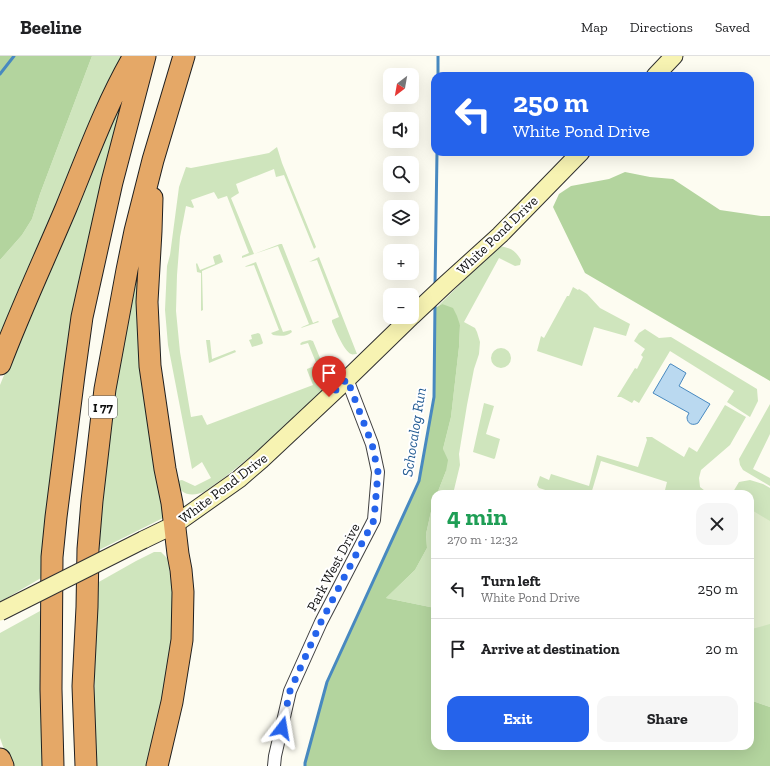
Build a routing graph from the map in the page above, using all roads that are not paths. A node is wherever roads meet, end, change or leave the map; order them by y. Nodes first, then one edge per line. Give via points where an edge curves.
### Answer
1 (134, 56) edge
2 (145, 56) edge
3 (184, 56) edge
4 (674, 56) edge
5 (659, 72) edge
6 (578, 156) edge
7 (153, 160) junction
8 (419, 310) edge
9 (405, 324) edge
10 (1, 361) edge
11 (347, 379) junction
12 (174, 525) junction
13 (0, 612) edge
14 (0, 759) edge
15 (3, 766) edge
16 (53, 766) edge
17 (86, 766) edge
18 (157, 766) edge
19 (274, 766) edge

1 - 10 highway via 108,106 24,301
2 - 16 highway, I 77 via 110,189 82,317 74,375 52,557
3 - 7 highway, I 77
4 - 5 street
6 - 8 street, White Pond Drive via 500,235
7 - 12 highway via 147,302 150,366
7 - 17 highway, I 77 via 135,231 116,330 95,472 88,549 83,686
9 - 11 street, White Pond Drive
11 - 12 street, White Pond Drive via 256,465
11 - 19 street, Park West Drive via 372,444 378,472 374,520 321,622 290,691
12 - 13 street, White Pond Drive, bridge
12 - 18 highway via 183,592 182,640 172,702
14 - 15 highway

